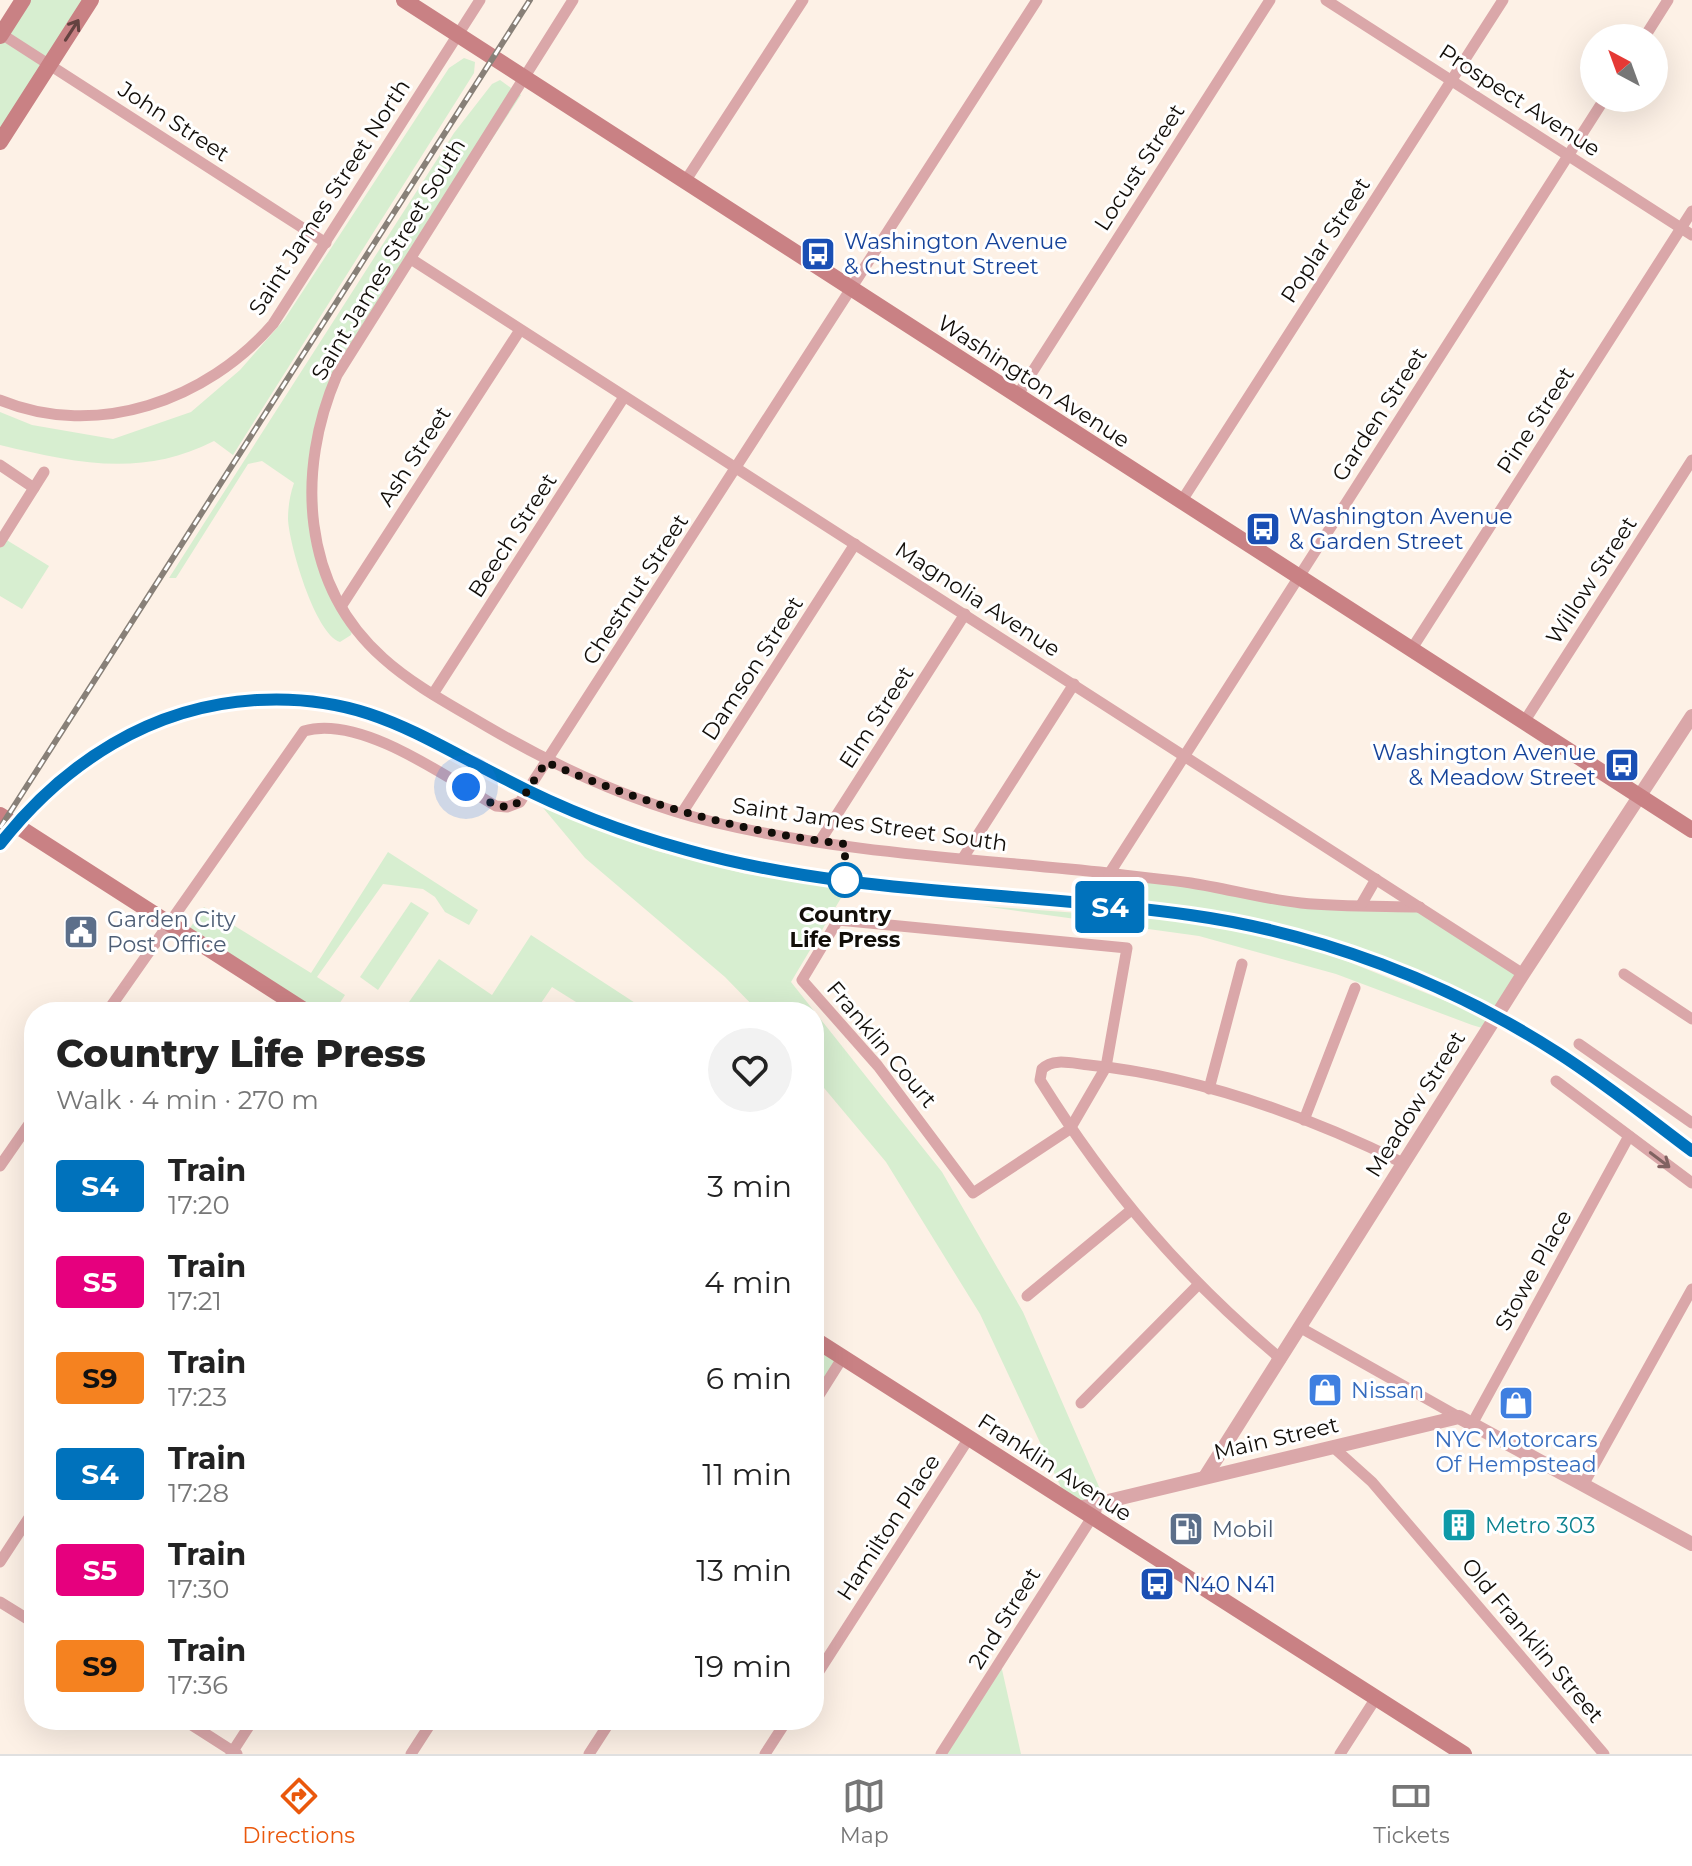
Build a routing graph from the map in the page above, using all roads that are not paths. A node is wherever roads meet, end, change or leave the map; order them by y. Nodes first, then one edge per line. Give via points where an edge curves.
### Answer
1 (23, 0) edge
2 (91, 0) edge
3 (404, 0) edge
4 (480, 0) edge
5 (573, 0) edge
6 (803, 0) edge
7 (1037, 0) edge
8 (1270, 0) edge
9 (1326, 0) edge
10 (1503, 0) edge
11 (1668, 0) edge
12 (1653, 24) edge
13 (458, 34) junction
14 (0, 35) edge
15 (49, 65) junction
16 (524, 75) junction
17 (1451, 80) junction
18 (1596, 112) edge
19 (0, 142) edge
20 (1568, 155) junction
21 (686, 180) junction
22 (1692, 211) edge
23 (1687, 231) edge
24 (326, 243) junction
25 (411, 259) junction
26 (852, 290) junction
27 (520, 330) junction
28 (1017, 396) junction
29 (624, 397) junction
30 (0, 400) edge
31 (1692, 460) edge
32 (0, 465) edge
33 (737, 469) junction
34 (44, 472) dead end
35 (34, 488) junction
36 (1181, 502) junction
37 (0, 542) edge
38 (855, 544) junction
39 (1298, 577) junction
40 (342, 605) junction
41 (965, 614) junction
42 (1411, 650) junction
43 (1074, 684) junction
44 (433, 694) junction
45 (1692, 716) edge
46 (1524, 722) junction
47 (1185, 755) junction
48 (546, 762) junction
49 (1640, 797) junction
50 (682, 813) junction
51 (0, 815) edge
52 (1692, 830) edge
53 (820, 841) junction
54 (963, 858) junction
55 (1109, 874) junction
56 (1376, 879) junction
57 (1361, 905) junction
58 (1420, 907) junction
59 (169, 923) junction
60 (1242, 964) dead end
61 (1523, 974) junction
62 (1624, 974) dead end
63 (1355, 988) dead end
64 (114, 1002) edge
65 (291, 1002) edge
66 (821, 1002) edge
67 (824, 1005) edge
68 (1692, 1019) edge
69 (1579, 1044) dead end
70 (1106, 1067) junction
71 (1556, 1081) dead end
72 (1209, 1089) junction
73 (1304, 1120) junction
74 (1692, 1122) edge
75 (1070, 1129) junction
76 (24, 1131) edge
77 (1629, 1136) junction
78 (1403, 1163) junction
79 (0, 1166) edge
80 (1692, 1183) edge
81 (1130, 1211) junction
82 (1198, 1285) junction
83 (1692, 1289) edge
84 (1027, 1296) dead end
85 (1301, 1328) junction
86 (824, 1345) edge
87 (843, 1357) junction
88 (1281, 1359) junction
89 (824, 1387) edge
90 (1081, 1403) dead end
91 (1465, 1421) junction
92 (969, 1438) junction
93 (1333, 1447) junction
94 (1205, 1477) junction
95 (1583, 1485) junction
96 (1091, 1509) junction
97 (24, 1525) edge
98 (1692, 1544) edge
99 (0, 1562) edge
100 (0, 1602) edge
101 (24, 1617) edge
102 (824, 1663) edge
103 (1376, 1698) junction
104 (199, 1730) edge
105 (247, 1730) edge
106 (427, 1730) edge
107 (605, 1730) edge
108 (781, 1730) edge
109 (233, 1753) edge
110 (411, 1754) edge
111 (589, 1754) edge
112 (765, 1754) edge
113 (941, 1754) edge
114 (1340, 1754) edge
115 (1464, 1754) edge
116 (1604, 1754) edge

1 - 14 main road
15 -> 2 main road
3 - 13 main road, Washington Avenue
4 - 13 street, Saint James Street North
5 - 16 street, Saint James Street South
6 - 21 street
7 - 26 street, Chestnut Street
8 - 28 street, Locust Street
9 - 17 street, Prospect Avenue
10 - 17 street, Poplar Street
11 - 12 street
13 - 16 main road, Washington Avenue
13 - 24 street, Saint James Street North
14 - 15 street, John Street
15 - 19 main road
15 - 24 street, John Street
16 - 21 main road, Washington Avenue
16 - 25 street, Saint James Street South
17 - 20 street, Prospect Avenue
17 - 36 street, Poplar Street
18 - 20 street, Garden Street
20 - 23 street, Prospect Avenue
20 - 39 street, Garden Street
21 - 26 main road, Washington Avenue
22 - 23 street, Pine Street
23 - 42 street, Pine Street
24 - 30 street, Saint James Street North via 259,340 187,392 97,415 44,412
25 - 27 street, Magnolia Avenue
25 - 40 street, Saint James Street South via 337,375 314,439 313,528
26 - 28 main road, Washington Avenue
26 - 33 street, Chestnut Street
27 - 29 street, Magnolia Avenue
27 - 40 street, Ash Street
28 - 36 main road, Washington Avenue
29 - 33 street, Magnolia Avenue
29 - 44 street, Beech Street
31 - 46 street, Willow Street
32 - 35 street
33 - 38 street, Magnolia Avenue
33 - 48 street, Chestnut Street
34 - 35 street
35 - 37 street
36 - 39 main road, Washington Avenue
38 - 41 street, Magnolia Avenue
38 - 50 street, Damson Street
39 - 42 main road, Washington Avenue
39 - 47 street, Garden Street
40 - 44 street, Saint James Street South via 383,658
41 - 43 street, Magnolia Avenue
41 - 53 street, Elm Street
42 - 46 main road, Washington Avenue
43 - 47 street, Magnolia Avenue
43 - 54 street
44 - 48 street, Saint James Street South
45 - 49 street, Meadow Street
46 - 49 main road, Washington Avenue
47 - 55 street, Garden Street
47 - 56 street, Magnolia Avenue
48 - 50 street, Saint James Street South
48 - 59 street, Chestnut Street via 520,802 501,807 395,747 326,729 304,731
49 - 52 main road, Washington Avenue
49 - 61 street, Meadow Street
50 - 53 street, Saint James Street South
51 - 59 main road
53 - 54 street, Saint James Street South
54 - 55 street, Saint James Street South
55 - 57 street, Saint James Street South via 1299,903
56 - 57 street
56 - 58 street, Magnolia Avenue
57 - 58 street, Saint James Street South
58 - 61 street, Magnolia Avenue
59 - 64 street
59 - 65 main road
60 - 72 street
61 - 78 street, Meadow Street
62 - 68 street
63 - 73 street
66 - 70 street, Franklin Court via 802,980 838,920 1127,948
67 - 75 street, Franklin Court via 878,1066 973,1193
69 - 74 street
70 - 72 street
70 - 75 street
70 - 75 street via 1054,1062 1040,1073
71 - 77 street
72 - 73 street
73 - 78 street
75 - 81 street
76 - 79 street
77 -> 80 street
77 - 91 street, Stowe Place
78 - 85 street, Meadow Street
81 - 82 street
81 - 84 street
82 - 88 street
82 - 90 street
83 - 95 street
85 - 88 street, Meadow Street
85 - 91 street
86 - 87 main road, Franklin Avenue
87 - 89 street
87 - 92 main road, Franklin Avenue
88 - 94 street, Meadow Street
91 - 93 street, Main Street
91 - 95 street
92 - 96 main road, Franklin Avenue
92 - 102 street, Hamilton Place
93 - 94 street, Main Street
93 - 116 street, Old Franklin Street via 1390,1502
94 - 96 street, Main Street
95 - 98 street
96 - 103 main road, Franklin Avenue
96 - 113 street, 2nd Street
97 - 99 street
100 - 101 street
103 - 114 street
103 - 115 main road, Franklin Avenue
104 - 109 street
105 - 109 street
106 - 110 street
107 - 111 street
108 - 112 street

